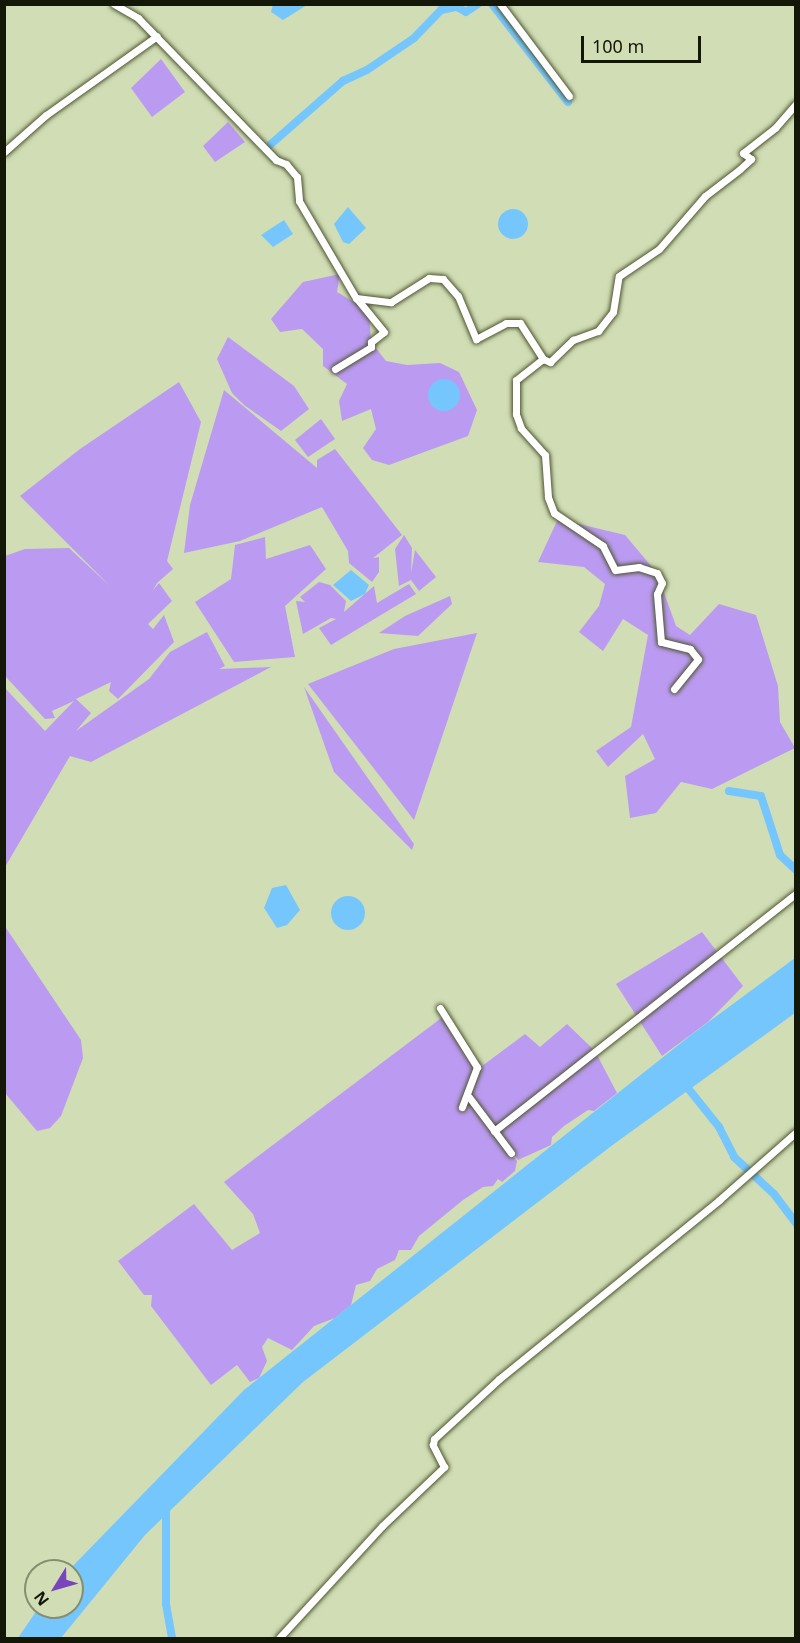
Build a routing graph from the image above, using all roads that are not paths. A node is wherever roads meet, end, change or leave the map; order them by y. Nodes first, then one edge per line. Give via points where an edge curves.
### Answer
1 (114, 4) edge
2 (500, 4) edge
3 (156, 36) junction
4 (569, 96) dead end
5 (795, 104) edge
6 (4, 152) edge
7 (356, 298) junction
8 (543, 359) junction
9 (335, 369) dead end
10 (674, 689) dead end
11 (795, 893) edge
12 (440, 1008) dead end
13 (469, 1097) junction
14 (462, 1107) dead end
15 (494, 1131) junction
16 (795, 1132) edge
17 (511, 1153) dead end
18 (279, 1638) edge

1 - 3 street via 138,18
2 - 4 street
3 - 6 street via 46,115
3 - 7 street via 297,177 299,201
5 - 8 street via 775,128 743,153 751,159 705,196 660,249 620,276 613,312 602,326 563,346 550,362
7 - 8 street via 391,302 429,278 443,279 458,296 476,339 506,323 520,323
7 - 9 street via 384,332 371,342 371,347
8 - 10 street via 516,380 514,397 520,428 545,455 550,505 558,519 603,546 615,570 639,567 657,573 662,583 657,594 661,642 690,649 698,659
11 - 15 street
12 - 13 street via 477,1067
13 - 14 street
13 - 15 street
15 - 17 street
16 - 18 street via 499,1379 434,1439 444,1467 382,1526

